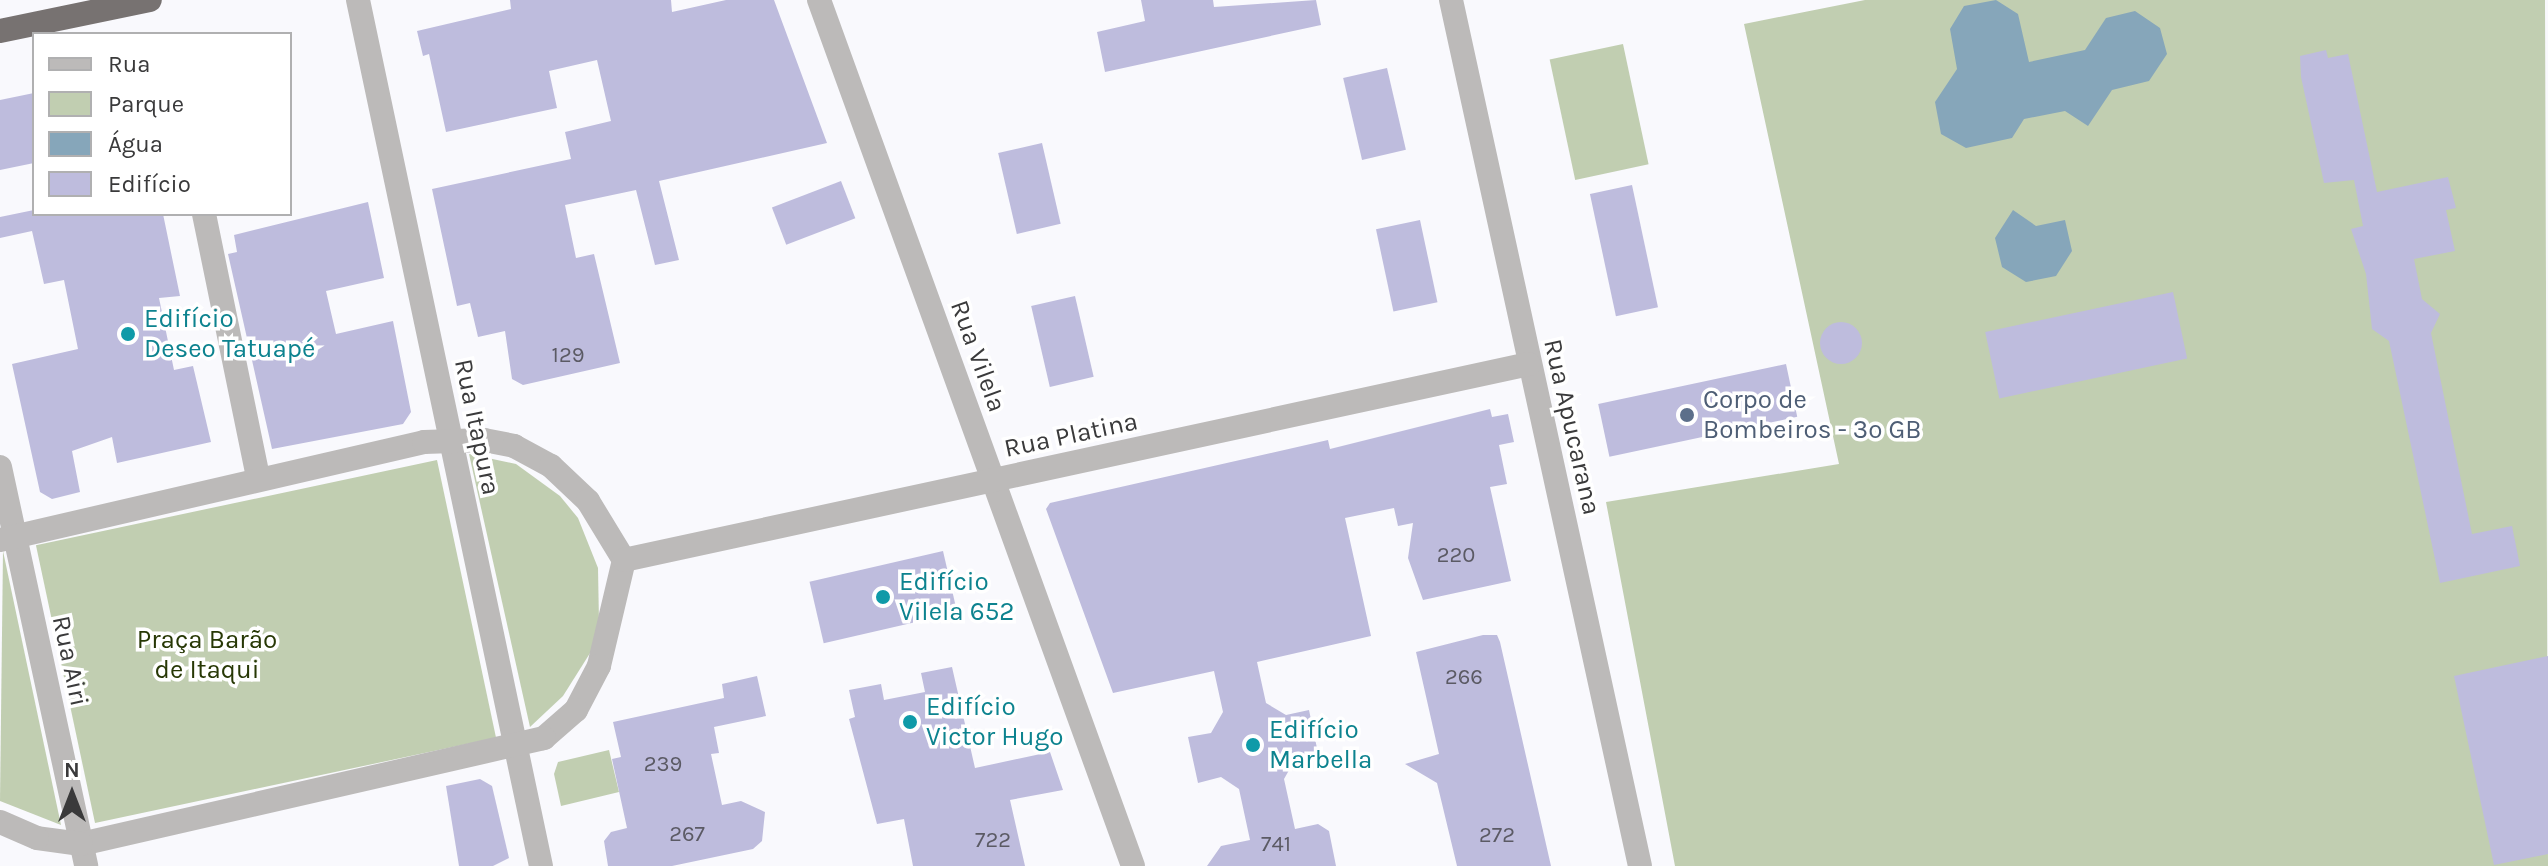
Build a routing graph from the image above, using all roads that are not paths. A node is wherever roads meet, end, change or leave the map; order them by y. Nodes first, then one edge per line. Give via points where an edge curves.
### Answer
1 (150, 0) edge
2 (358, 0) edge
3 (819, 0) edge
4 (1451, 0) edge
5 (0, 31) edge
6 (204, 216) edge
7 (1529, 364) junction
8 (451, 439) junction
9 (0, 467) edge
10 (258, 478) junction
11 (992, 480) junction
12 (7, 537) edge
13 (624, 560) junction
14 (516, 748) junction
15 (0, 822) edge
16 (83, 855) edge
17 (541, 866) edge
18 (1133, 866) edge
19 (1640, 866) edge

1 - 5 highway
2 - 8 street, Rua Itapura
3 - 11 street, Rua Vilela
4 - 7 street, Rua Apucarana
6 - 10 street
7 - 11 street, Rua Platina
7 - 19 street, Rua Apucarana
8 - 10 street
8 - 13 street via 514,446 551,466 588,501
8 - 14 street, Rua Itapura
9 - 12 street, Rua Airi
10 - 12 street
11 - 13 street, Rua Platina
11 - 18 street, Rua Vilela
12 - 16 street, Rua Airi
13 - 14 street via 610,635 576,710 544,738
14 - 16 street
14 - 17 street, Rua Itapura
15 - 16 street

